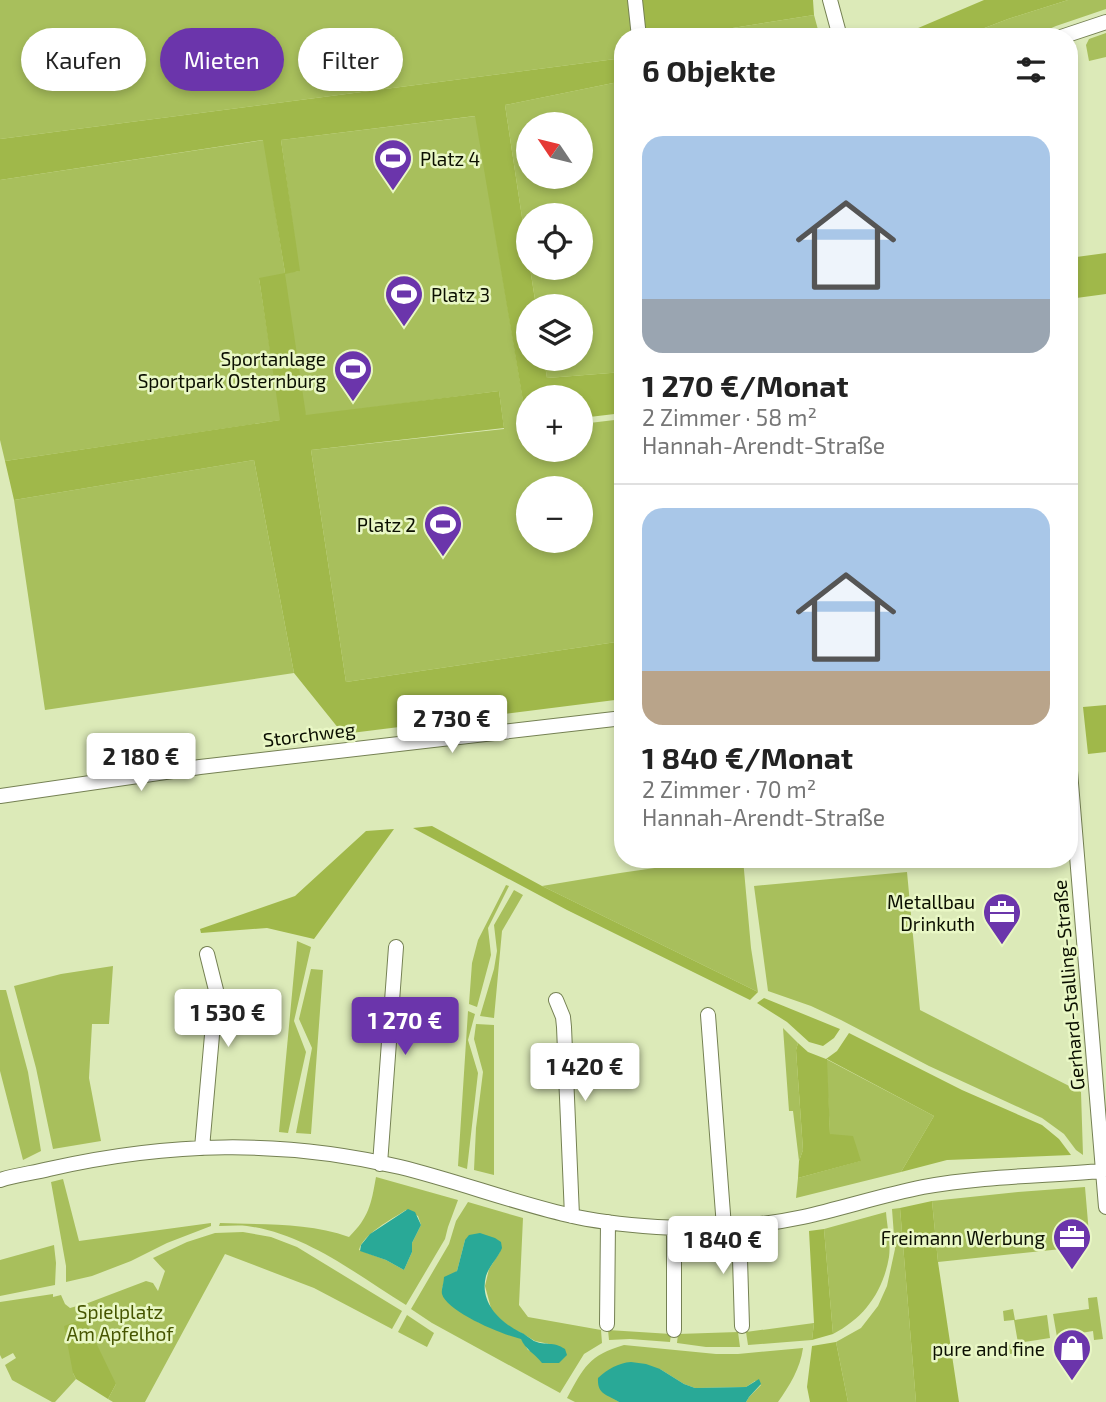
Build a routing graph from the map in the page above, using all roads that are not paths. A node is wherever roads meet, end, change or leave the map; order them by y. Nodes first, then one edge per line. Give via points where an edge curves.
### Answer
1 (635, 0) edge
2 (831, 0) edge
3 (1106, 22) edge
4 (638, 28) edge
5 (838, 28) edge
6 (1078, 31) edge
7 (614, 719) edge
8 (0, 796) edge
9 (1078, 868) edge
10 (396, 947) dead end
11 (206, 954) dead end
12 (556, 1000) dead end
13 (708, 1016) dead end
14 (202, 1148) junction
15 (380, 1164) junction
16 (1102, 1171) junction
17 (0, 1180) edge
18 (1106, 1207) edge
19 (572, 1216) junction
20 (608, 1222) junction
21 (739, 1225) junction
22 (724, 1227) junction
23 (674, 1228) junction
24 (607, 1324) dead end
25 (742, 1326) dead end
26 (674, 1330) dead end

1 - 4 street
2 - 5 street
3 - 6 street
7 - 8 street, Storchweg via 200,766
9 - 16 street, Gerhard-Stalling-Straße
10 - 15 street
11 - 14 street via 216,990
12 - 19 street via 564,1027
13 - 22 street
14 - 15 street via 242,1146 333,1154
14 - 17 street via 108,1157
15 - 19 street
16 - 18 street, Gerhard-Stalling-Straße
16 - 21 street via 941,1184 802,1217
19 - 20 street
20 - 23 street
20 - 24 street
21 - 22 street
21 - 25 street
22 - 23 street
23 - 26 street

